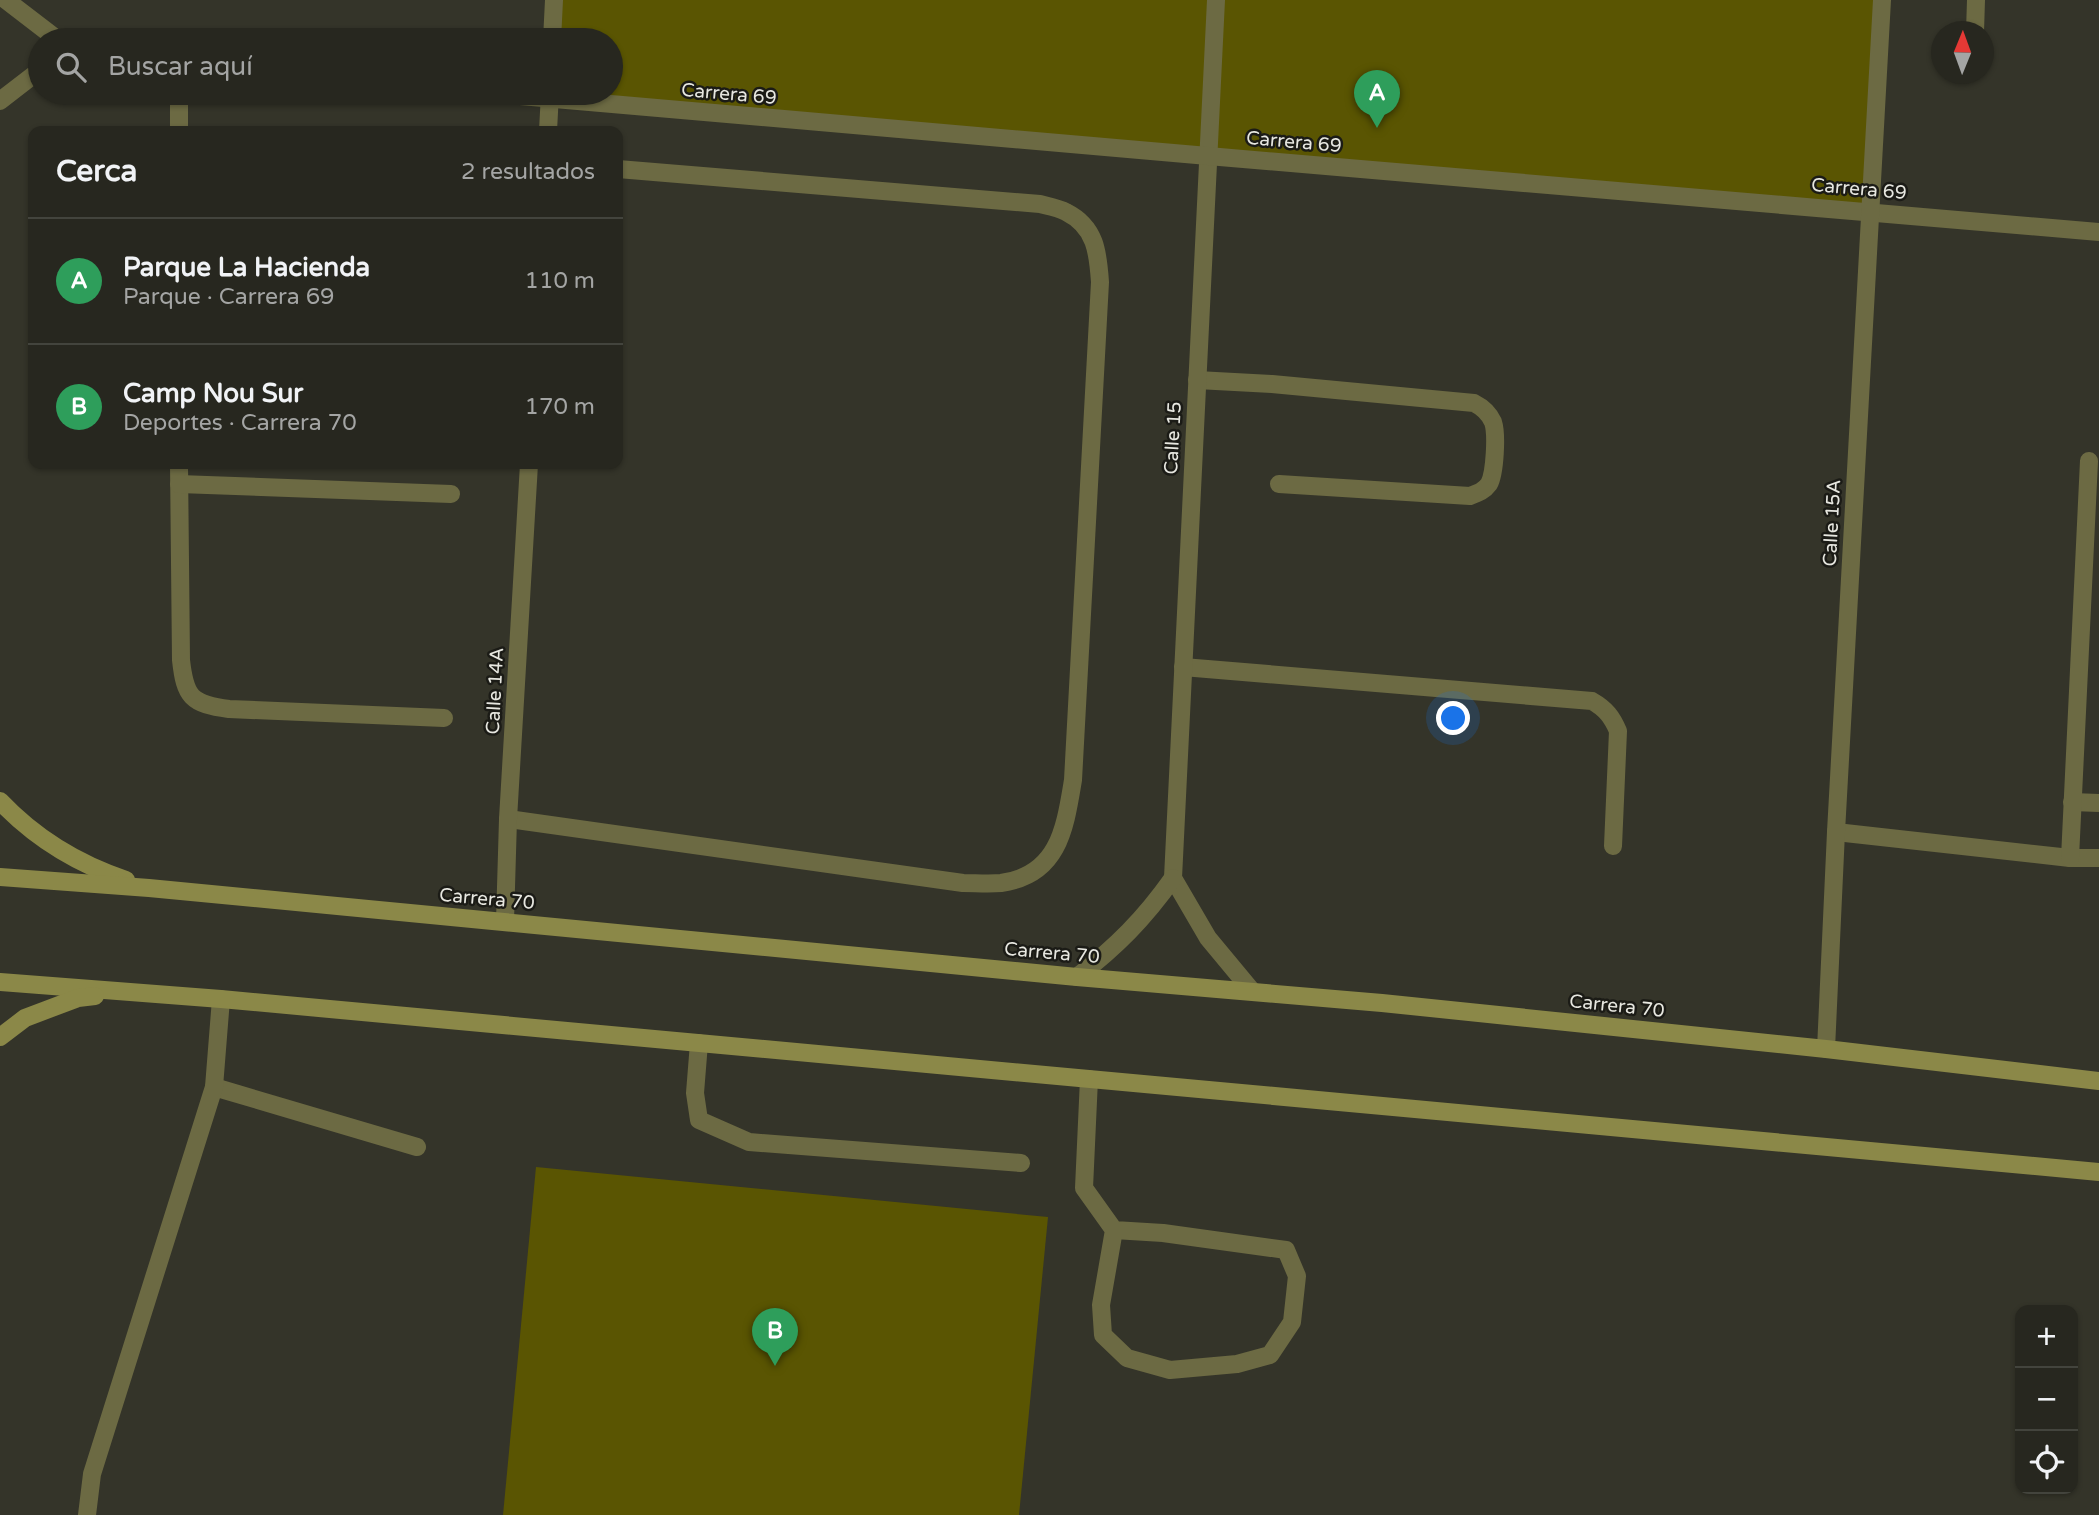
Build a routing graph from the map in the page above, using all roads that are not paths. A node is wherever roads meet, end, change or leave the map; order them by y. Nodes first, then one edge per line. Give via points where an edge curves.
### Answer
1 (6, 0) edge
2 (554, 0) edge
3 (1216, 0) edge
4 (1882, 0) edge
5 (1976, 0) edge
6 (1975, 21) edge
7 (42, 28) edge
8 (553, 28) edge
9 (28, 79) edge
10 (0, 101) edge
11 (623, 103) edge
12 (179, 105) edge
13 (549, 105) edge
14 (179, 126) edge
15 (548, 126) edge
16 (1208, 156) junction
17 (623, 169) edge
18 (1870, 211) junction
19 (2099, 232) edge
20 (1197, 380) junction
21 (2089, 461) dead end
22 (179, 469) edge
23 (529, 469) edge
24 (179, 484) junction
25 (1279, 484) dead end
26 (451, 494) dead end
27 (1183, 667) junction
28 (444, 719) dead end
29 (0, 801) edge
30 (2073, 802) junction
31 (2099, 803) edge
32 (508, 819) junction
33 (1836, 832) junction
34 (1613, 846) dead end
35 (2070, 858) junction
36 (2099, 858) edge
37 (0, 877) edge
38 (1173, 878) junction
39 (149, 888) junction
40 (505, 921) junction
41 (1077, 977) junction
42 (0, 982) edge
43 (1252, 991) junction
44 (134, 992) junction
45 (221, 999) junction
46 (0, 1037) edge
47 (699, 1042) junction
48 (1826, 1049) junction
49 (1088, 1079) junction
50 (2099, 1081) edge
51 (214, 1087) junction
52 (418, 1147) dead end
53 (1021, 1163) dead end
54 (2099, 1171) edge
55 (1114, 1230) junction
56 (87, 1515) edge

1 - 7 street
2 - 8 street
3 - 16 street, Calle 15
4 - 18 street, Calle 15A
5 - 6 street
9 - 10 street
11 - 16 street, Carrera 69
12 - 14 street
13 - 15 street
16 - 18 street, Carrera 69
16 - 20 street, Calle 15
17 - 32 street via 1040,204 1066,211 1087,227 1098,250 1100,282 1074,766 1066,822 1055,852 1030,874 1002,883 962,883
18 - 19 street, Carrera 69
18 - 33 street, Calle 15A
20 - 25 street via 1474,402 1494,424 1493,473 1478,493
20 - 27 street, Calle 15
21 - 30 street
22 - 24 street
23 - 32 street, Calle 14A
24 - 26 street
24 - 28 street via 181,660 190,696 206,706 229,709
27 - 34 street via 1592,701 1604,708 1618,731
27 - 38 street, Calle 15
29 - 39 street via 55,848 100,871
30 - 31 street
30 - 35 street
32 - 40 street, Calle 14A
33 - 35 street
33 - 48 street, Calle 15A
35 - 36 street
37 - 39 street, Carrera 70
38 - 41 street via 1130,933
38 - 43 street via 1208,938
39 - 40 street, Carrera 70
40 - 41 street, Carrera 70
41 - 43 street, Carrera 70
42 - 44 street
43 - 48 street, Carrera 70
44 - 45 street
44 - 46 street via 78,998 25,1018
45 - 47 street
45 - 51 street
47 - 49 street
47 - 53 street via 695,1093 699,1120 749,1142
48 - 50 street, Carrera 70
49 - 54 street
49 - 55 street via 1084,1188
51 - 52 street
51 - 56 street via 92,1474
55 - 55 street via 1286,1250 1297,1276 1292,1322 1270,1355 1237,1364 1170,1370 1127,1358 1103,1335 1101,1305

